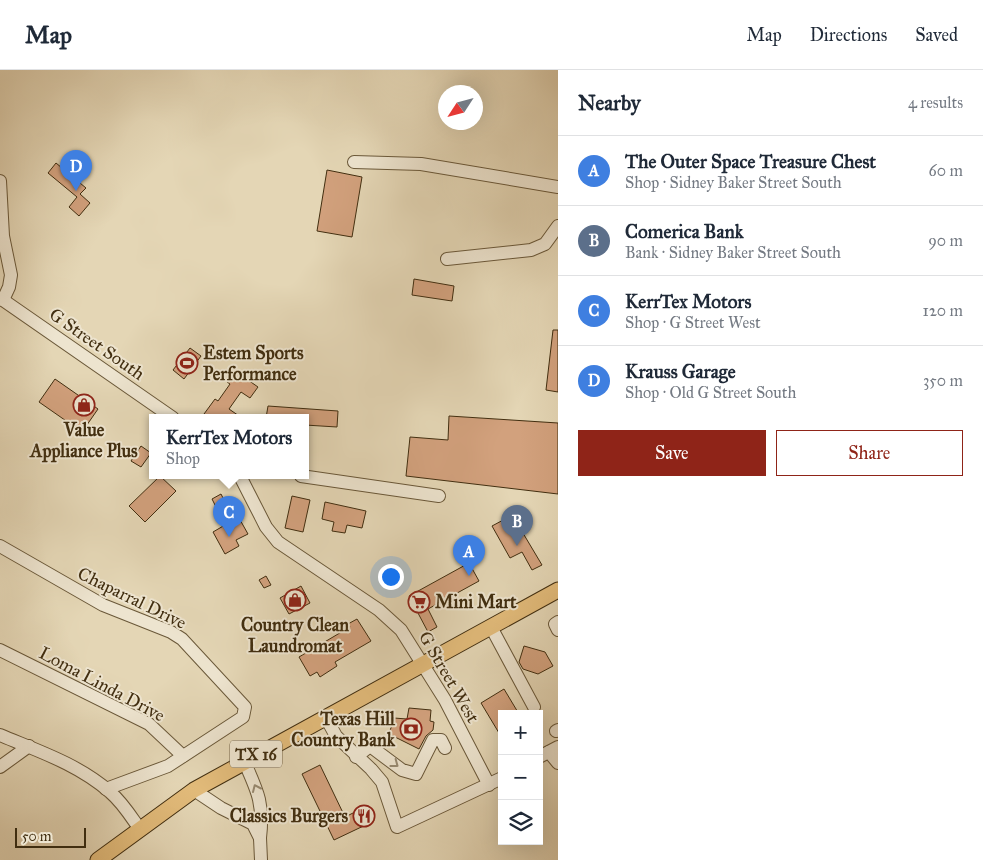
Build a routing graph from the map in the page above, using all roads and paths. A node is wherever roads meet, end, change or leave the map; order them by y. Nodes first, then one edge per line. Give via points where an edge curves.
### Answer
1 (354, 162) dead end
2 (0, 181) edge
3 (558, 187) edge
4 (558, 226) edge
5 (447, 260) dead end
6 (2, 299) edge
7 (167, 414) edge
8 (309, 477) edge
9 (242, 479) edge
10 (439, 496) dead end
11 (0, 546) edge
12 (558, 590) edge
13 (558, 622) edge
14 (491, 627) junction
15 (558, 630) edge
16 (0, 650) edge
17 (423, 662) junction
18 (534, 707) dead end
19 (325, 716) junction
20 (0, 736) edge
21 (29, 746) junction
22 (445, 748) dead end
23 (549, 752) edge
24 (182, 756) junction
25 (356, 757) junction
26 (244, 761) junction
27 (558, 763) edge
28 (0, 767) edge
29 (498, 780) edge
30 (490, 785) junction
31 (106, 789) junction
32 (194, 790) junction
33 (139, 828) junction
34 (260, 838) junction
35 (98, 860) edge
36 (260, 860) edge

1 - 3 street via 421,164
2 - 6 street via 3,236 11,275
4 - 5 street via 545,244 531,250
6 - 7 street, G Street South
8 - 10 street
9 - 17 street, G Street West via 266,527 278,542 388,616
11 - 24 street, Chaparral Drive via 103,606 171,632 242,702 246,712 244,716
12 - 14 main road, TX 16
13 - 15 street via 555,624
14 - 17 main road, TX 16
14 - 18 street
16 - 24 street, Loma Linda Drive via 148,724
17 - 19 main road, TX 16
17 - 30 street, G Street West
19 - 25 street via 336,736
19 - 26 main road, TX 16
20 - 21 street
21 - 28 street
21 - 31 street via 65,763
25 -> 22 street via 370,746 402,770 416,774 433,740 441,740
23 - 27 street
24 - 31 street, Chaparral Drive via 153,772
25 - 30 street via 382,782 397,827
26 - 32 main road, TX 16
34 -> 26 street via 260,797
29 - 30 street
31 - 33 street
32 - 33 main road, TX 16
32 - 34 street via 253,824
33 - 35 main road, TX 16
34 - 36 street

